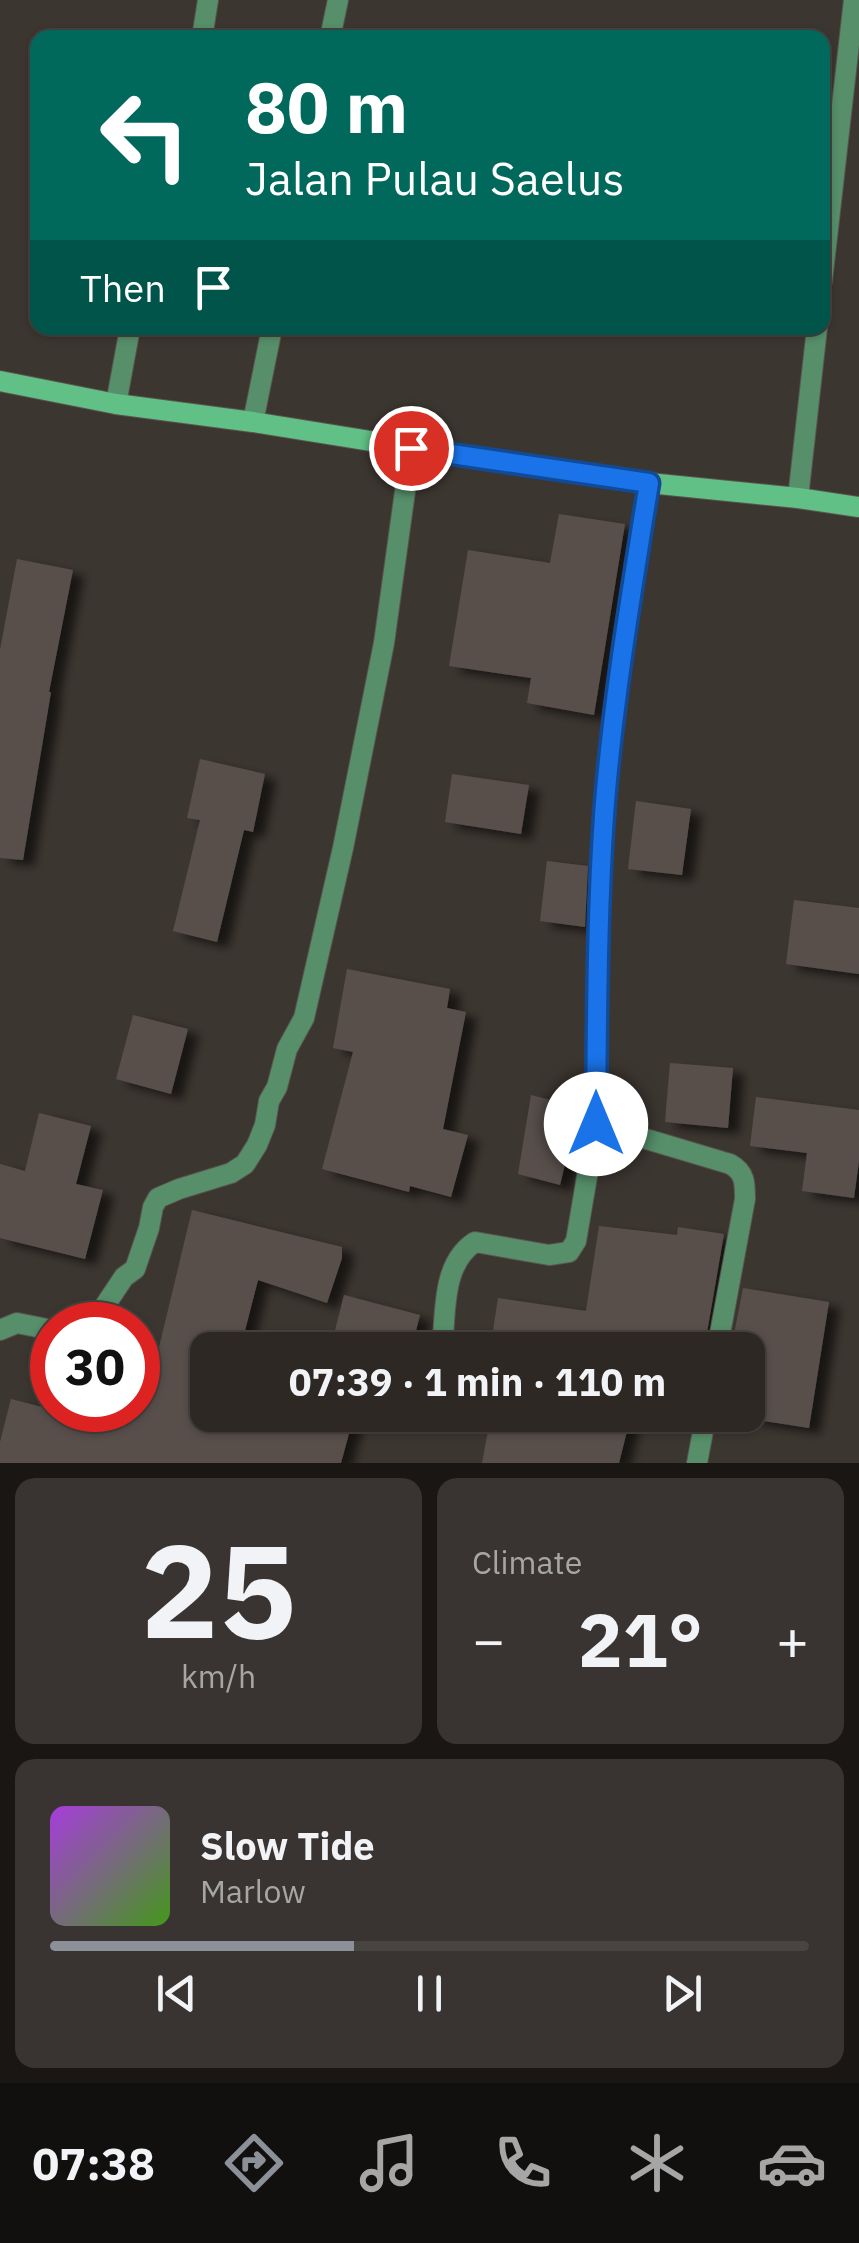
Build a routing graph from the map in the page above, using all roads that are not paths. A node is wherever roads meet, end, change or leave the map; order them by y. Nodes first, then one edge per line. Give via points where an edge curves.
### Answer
1 (208, 0) edge
2 (338, 0) edge
3 (854, 0) edge
4 (203, 30) edge
5 (332, 30) edge
6 (830, 211) edge
7 (129, 335) edge
8 (271, 335) edge
9 (816, 335) edge
10 (0, 381) edge
11 (116, 404) junction
12 (252, 422) junction
13 (411, 448) junction
14 (649, 483) junction
15 (798, 498) junction
16 (859, 508) edge
17 (596, 1124) junction
18 (107, 1302) edge
19 (30, 1326) edge
20 (0, 1330) edge
21 (444, 1332) edge
22 (721, 1332) edge
23 (703, 1432) edge
24 (697, 1463) edge

1 - 4 street
2 - 5 street
3 - 6 street
7 - 11 street
8 - 12 street
9 - 15 street
10 - 11 street
11 - 12 street
12 - 13 street
13 - 14 street
13 - 18 street via 384,643 344,848 304,1018 268,1101 266,1125 245,1164 158,1198 138,1264
14 - 15 street
14 - 17 street via 606,789
15 - 16 street
17 - 21 street via 569,1252 549,1255 475,1242 453,1264
17 - 22 street via 739,1168 745,1199
19 - 20 street
23 - 24 street

